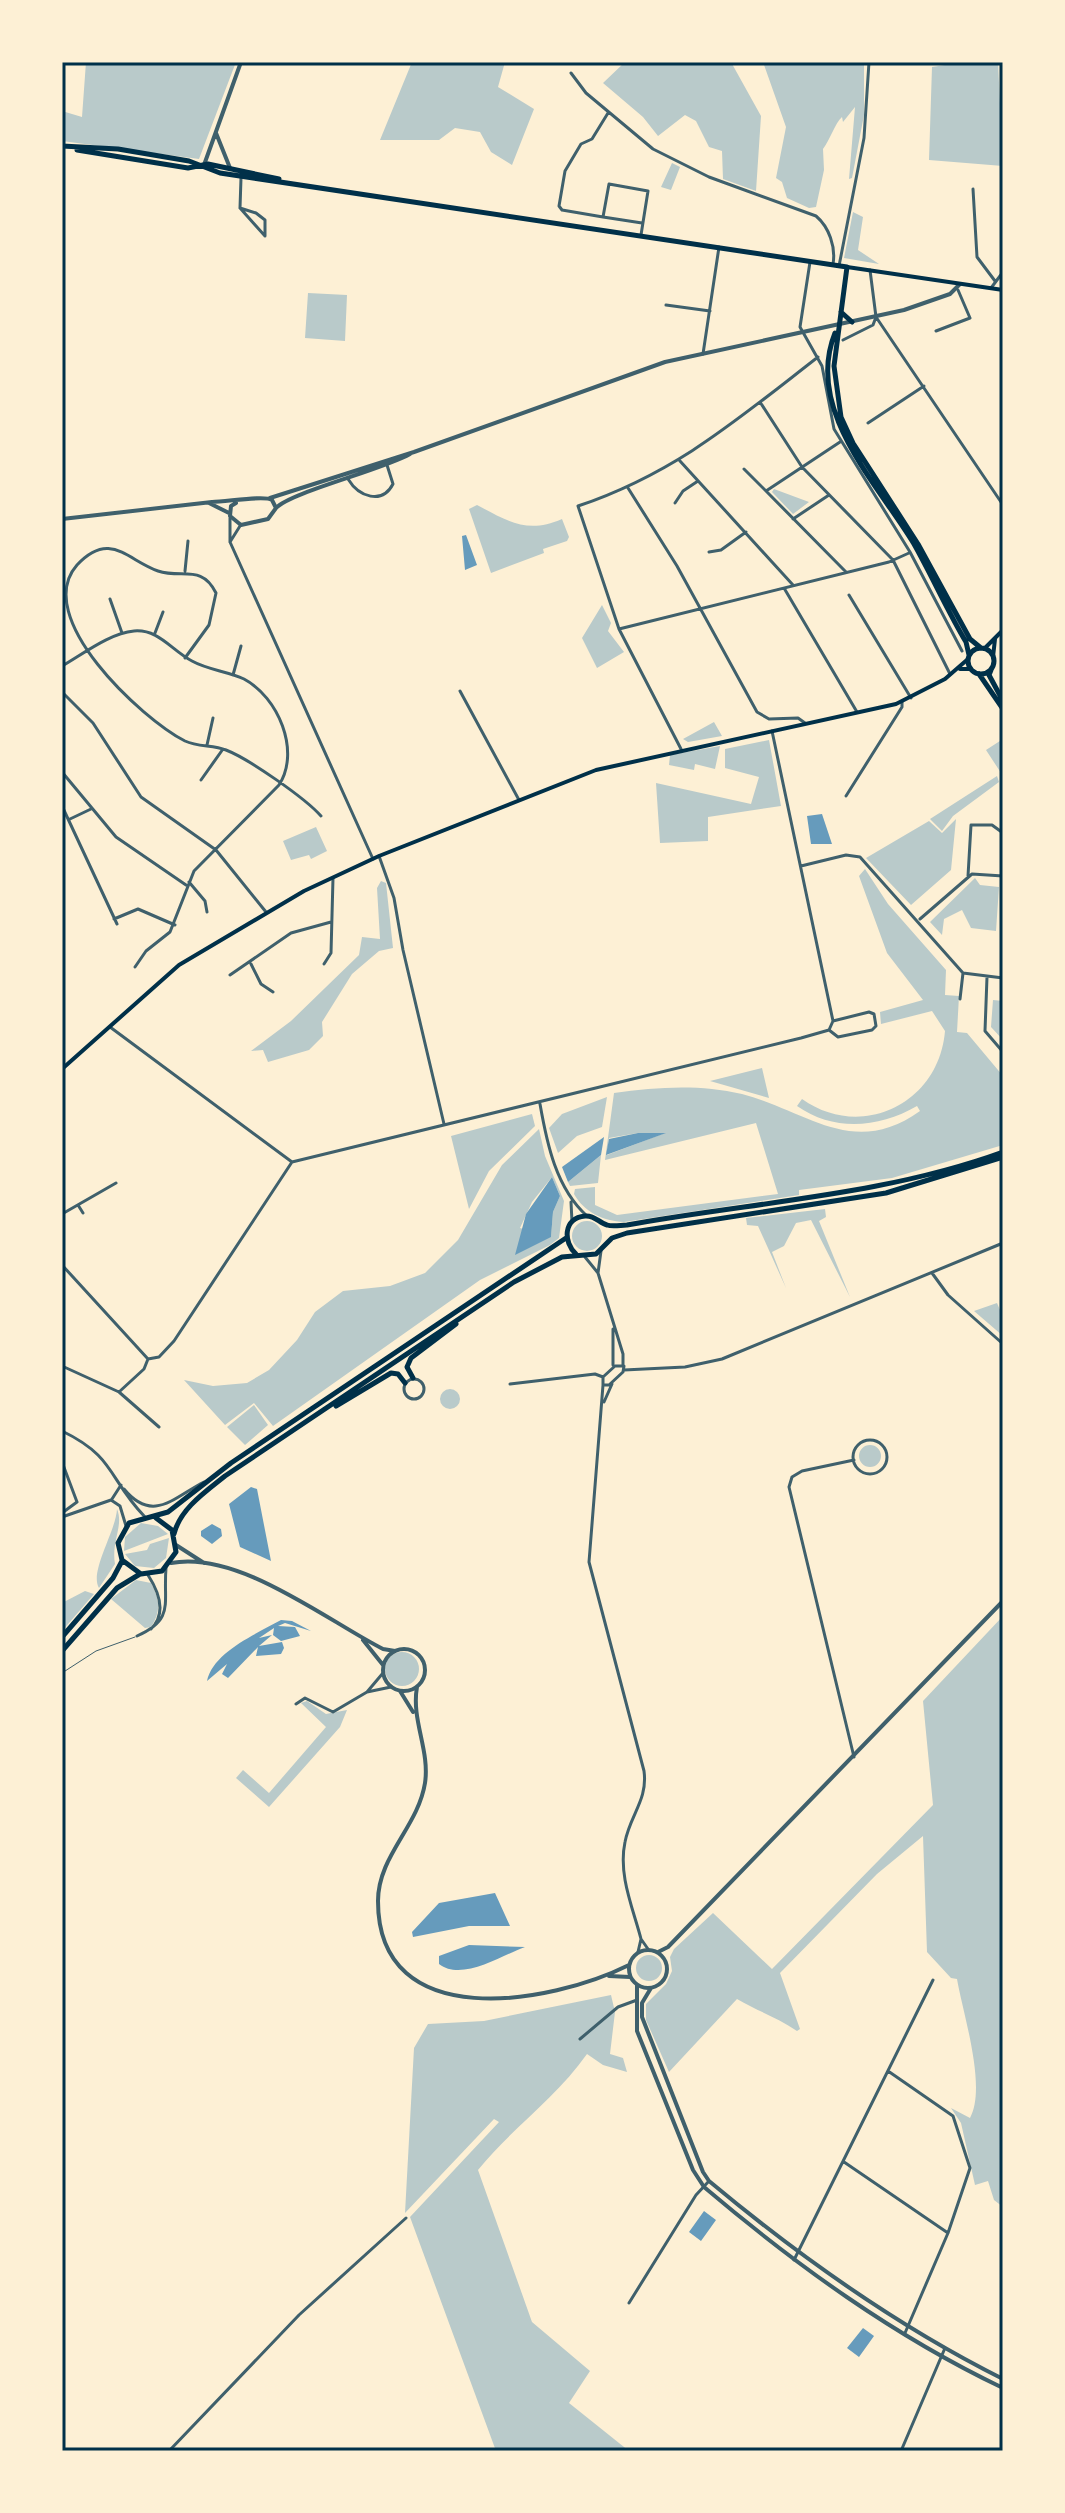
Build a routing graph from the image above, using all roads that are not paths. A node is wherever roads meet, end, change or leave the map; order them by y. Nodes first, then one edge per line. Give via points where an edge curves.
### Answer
1 (241, 62) edge
2 (869, 62) edge
3 (571, 73) dead end
4 (609, 112) junction
5 (215, 131) junction
6 (62, 146) edge
7 (203, 167) junction
8 (230, 168) junction
9 (242, 174) junction
10 (973, 189) dead end
11 (240, 208) junction
12 (603, 217) junction
13 (642, 223) junction
14 (641, 235) junction
15 (719, 247) junction
16 (811, 261) junction
17 (840, 266) junction
18 (870, 270) junction
19 (1003, 272) edge
20 (995, 281) junction
21 (959, 287) junction
22 (991, 288) junction
23 (1003, 290) edge
24 (666, 305) dead end
25 (710, 311) junction
26 (840, 311) junction
27 (876, 317) junction
28 (852, 322) junction
29 (839, 325) junction
30 (936, 331) dead end
31 (802, 333) junction
32 (843, 340) dead end
33 (703, 354) junction
34 (818, 357) junction
35 (829, 378) junction
36 (823, 385) junction
37 (924, 386) junction
38 (760, 402) junction
39 (868, 423) dead end
40 (840, 442) junction
41 (414, 452) junction
42 (680, 461) junction
43 (375, 465) junction
44 (387, 465) junction
45 (802, 467) junction
46 (744, 469) dead end
47 (349, 480) junction
48 (698, 481) junction
49 (628, 488) junction
50 (766, 491) junction
51 (829, 495) junction
52 (270, 498) junction
53 (207, 502) junction
54 (236, 503) junction
55 (675, 503) dead end
56 (1003, 505) edge
57 (276, 508) junction
58 (230, 515) junction
59 (62, 519) edge
60 (793, 519) junction
61 (241, 525) junction
62 (746, 532) junction
63 (188, 541) dead end
64 (230, 542) junction
65 (709, 552) dead end
66 (910, 552) junction
67 (893, 560) junction
68 (185, 571) junction
69 (846, 572) junction
70 (62, 575) edge
71 (69, 577) junction
72 (793, 586) junction
73 (784, 588) junction
74 (849, 595) dead end
75 (110, 599) dead end
76 (700, 609) junction
77 (163, 612) dead end
78 (619, 629) junction
79 (1003, 630) edge
80 (122, 633) junction
81 (155, 633) junction
82 (995, 639) junction
83 (241, 646) dead end
84 (983, 648) junction
85 (962, 651) dead end
86 (86, 652) junction
87 (968, 657) junction
88 (993, 657) junction
89 (185, 658) junction
90 (62, 666) edge
91 (992, 668) junction
92 (958, 669) junction
93 (971, 669) junction
94 (950, 674) junction
95 (978, 674) junction
96 (233, 675) junction
97 (460, 691) dead end
98 (62, 692) edge
99 (911, 698) junction
100 (1003, 701) edge
101 (902, 702) junction
102 (1003, 709) edge
103 (857, 712) junction
104 (213, 718) dead end
105 (805, 723) junction
106 (771, 730) junction
107 (207, 745) junction
108 (223, 749) junction
109 (681, 749) junction
110 (62, 772) edge
111 (201, 780) dead end
112 (279, 785) junction
113 (846, 796) dead end
114 (519, 800) junction
115 (62, 806) edge
116 (91, 809) junction
117 (321, 816) dead end
118 (68, 820) junction
119 (1003, 833) edge
120 (216, 850) junction
121 (376, 858) junction
122 (801, 866) junction
123 (968, 876) junction
124 (1003, 876) edge
125 (333, 878) junction
126 (187, 883) junction
127 (207, 912) dead end
128 (266, 913) junction
129 (114, 919) junction
130 (919, 920) junction
131 (331, 922) junction
132 (117, 924) dead end
133 (175, 925) junction
134 (251, 964) junction
135 (324, 964) dead end
136 (135, 967) dead end
137 (963, 973) junction
138 (230, 975) dead end
139 (987, 977) junction
140 (1003, 978) edge
141 (273, 992) dead end
142 (960, 999) dead end
143 (833, 1021) junction
144 (110, 1027) junction
145 (829, 1030) junction
146 (1003, 1052) edge
147 (62, 1069) edge
148 (540, 1103) junction
149 (444, 1125) junction
150 (1003, 1155) edge
151 (292, 1162) junction
152 (116, 1183) dead end
153 (570, 1198) junction
154 (78, 1205) junction
155 (83, 1213) dead end
156 (62, 1214) edge
157 (587, 1216) junction
158 (571, 1222) junction
159 (603, 1225) junction
160 (566, 1238) junction
161 (606, 1243) junction
162 (1003, 1243) edge
163 (601, 1251) junction
164 (581, 1255) junction
165 (62, 1265) edge
166 (598, 1273) junction
167 (932, 1273) junction
168 (489, 1298) junction
169 (613, 1325) junction
170 (1003, 1344) edge
171 (148, 1359) junction
172 (62, 1366) edge
173 (614, 1367) junction
174 (623, 1367) junction
175 (603, 1377) junction
176 (413, 1378) junction
177 (405, 1383) junction
178 (612, 1383) junction
179 (510, 1384) dead end
180 (603, 1385) junction
181 (119, 1392) junction
182 (604, 1402) junction
183 (159, 1427) dead end
184 (62, 1431) edge
185 (293, 1431) junction
186 (854, 1460) junction
187 (62, 1462) edge
188 (207, 1480) junction
189 (121, 1485) junction
190 (111, 1500) junction
191 (77, 1502) junction
192 (87, 1507) junction
193 (62, 1515) edge
194 (145, 1517) junction
195 (156, 1518) junction
196 (126, 1526) junction
197 (174, 1534) junction
198 (176, 1545) junction
199 (122, 1560) junction
200 (206, 1564) junction
201 (168, 1566) junction
202 (144, 1574) junction
203 (1003, 1601) edge
204 (149, 1631) junction
205 (137, 1636) joint
206 (62, 1637) edge
207 (362, 1638) junction
208 (62, 1651) edge
209 (395, 1651) junction
210 (383, 1665) junction
211 (62, 1673) edge
212 (383, 1673) junction
213 (391, 1687) junction
214 (417, 1687) junction
215 (400, 1691) junction
216 (367, 1692) junction
217 (296, 1704) dead end
218 (416, 1718) junction
219 (854, 1757) junction
220 (641, 1939) junction
221 (668, 1947) junction
222 (648, 1949) junction
223 (638, 1952) junction
224 (658, 1952) junction
225 (665, 1960) junction
226 (629, 1965) junction
227 (607, 1976) junction
228 (630, 1977) junction
229 (933, 1980) dead end
230 (637, 1985) junction
231 (651, 1988) junction
232 (637, 2000) junction
233 (648, 2034) junction
234 (639, 2037) junction
235 (580, 2039) dead end
236 (888, 2071) junction
237 (844, 2162) junction
238 (709, 2181) junction
239 (704, 2187) junction
240 (406, 2218) dead end
241 (948, 2233) junction
242 (799, 2253) junction
243 (794, 2260) junction
244 (629, 2303) dead end
245 (909, 2326) junction
246 (905, 2333) junction
247 (945, 2348) junction
248 (941, 2356) junction
249 (1003, 2379) edge
250 (1003, 2388) edge
251 (169, 2451) edge
252 (901, 2451) edge

1 - 5 street
2 - 17 street via 864,138
3 - 4 street
4 - 12 street via 565,171 559,206
4 - 17 street via 653,149 685,167 816,216 827,229
5 - 7 street
5 - 8 street
6 - 7 main road via 118,149
7 - 8 main road
7 - 9 main road
8 - 9 main road
9 - 11 street
9 - 14 main road
10 - 20 street via 977,257
11 - 11 street via 261,215 265,236
12 - 13 street
12 - 13 street via 609,184 638,188 648,191
13 - 14 street
14 - 15 main road
15 - 16 main road
15 - 25 street
16 - 17 main road
16 - 31 street
17 - 18 main road
17 - 26 main road
18 - 21 main road
18 - 27 street
19 - 20 street
20 - 22 street
21 - 22 main road
21 - 27 street
21 - 30 street via 970,318
22 - 23 main road
24 - 25 street
25 - 33 street
26 - 28 main road
26 - 29 main road
27 - 28 street
27 - 32 street via 873,325
27 - 37 street
28 - 29 street
29 - 31 street
29 - 35 main road
29 - 84 main road via 834,386 848,433 970,639
31 - 33 street
31 - 34 street
33 - 41 street via 648,368
34 - 36 street
34 - 38 street
35 - 36 street
35 - 87 main road via 846,439 914,545 966,642
36 - 40 street
37 - 39 street
37 - 56 street
38 - 42 street
38 - 45 street
40 - 45 street
40 - 66 street
41 - 43 street
41 - 44 street
42 - 48 street
42 - 49 street
43 - 47 street
43 - 52 street
44 - 47 street
44 - 47 street via 393,484 380,498
45 - 50 street
45 - 51 street
46 - 50 street
47 - 57 street
48 - 55 street
48 - 62 street
49 - 76 street
49 - 78 street via 578,506
50 - 60 street
51 - 60 street
51 - 67 street
52 - 54 street
52 - 57 street
53 - 54 street
53 - 58 street
53 - 59 street
54 - 58 street
57 - 61 street via 268,519
58 - 61 street
58 - 64 street
60 - 69 street
61 - 64 street
62 - 65 street
62 - 72 street
63 - 68 street
64 - 121 street
66 - 67 street
66 - 85 street
67 - 69 street
67 - 94 street
68 - 71 street via 160,571 112,549 87,557
68 - 89 street via 206,578 217,602 209,625
69 - 72 street
70 - 71 street
71 - 86 street via 70,619
72 - 73 street
73 - 76 street
73 - 103 street
74 - 99 street
75 - 80 street
76 - 78 street
76 - 105 street via 757,712 769,719
77 - 81 street
78 - 109 street
79 - 82 main road
80 - 81 street
80 - 86 street
81 - 89 street
82 - 84 main road
82 - 88 main road
83 - 96 street
84 - 87 main road
84 - 88 main road
86 - 90 street
86 - 107 street via 155,720 183,740
87 - 92 main road
87 - 93 main road
88 - 91 main road
89 - 96 street
91 - 95 main road
91 - 100 main road via 989,675
92 - 93 main road
92 - 94 main road
93 - 95 main road
94 - 99 main road
95 - 102 main road
96 - 112 street via 260,691 279,718 287,755
97 - 114 street
98 - 120 street via 99,731 141,797
99 - 101 main road
101 - 103 main road
101 - 113 street
103 - 105 main road
104 - 107 street
105 - 106 main road
106 - 109 main road
106 - 122 street
107 - 108 street
108 - 111 street
108 - 112 street
109 - 114 main road via 596,770
110 - 116 street
112 - 117 street
112 - 120 street
114 - 121 main road
115 - 118 street
116 - 118 street
116 - 126 street via 116,837
118 - 129 street
119 - 123 street via 992,825 971,825
120 - 126 street
120 - 128 street
121 - 125 main road
121 - 149 street via 394,898
122 - 130 street via 857,856
122 - 143 street
123 - 124 street
123 - 130 street
125 - 128 main road
125 - 131 street
126 - 127 street via 205,901
126 - 133 street
128 - 144 main road via 162,979
129 - 132 street
129 - 133 street via 138,909
130 - 137 street
131 - 134 street via 291,933
131 - 135 street via 331,953
133 - 136 street
134 - 138 street
134 - 141 street via 261,984
137 - 139 street
137 - 142 street
139 - 140 street
139 - 146 street via 985,1031
143 - 145 street
143 - 145 street via 869,1012 876,1026 838,1037
144 - 147 main road
144 - 151 street
145 - 148 street
148 - 149 street
148 - 153 street via 549,1149
149 - 151 street
150 - 159 main road via 904,1182
150 - 161 main road via 895,1191 645,1230
151 - 171 street via 174,1341 159,1357
152 - 154 street
153 - 157 street
153 - 158 street
154 - 155 street
154 - 156 street
157 - 158 main road
157 - 159 main road
158 - 160 main road
159 - 161 main road
160 - 164 main road
160 - 188 main road
161 - 163 main road
162 - 167 street
163 - 164 main road
163 - 166 street
164 - 166 street
164 - 168 main road via 555,1260
165 - 171 street
166 - 169 street
167 - 170 street via 948,1295
167 - 174 street via 722,1359 685,1367
168 - 176 main road via 411,1358 407,1367
168 - 185 main road
169 - 173 street
169 - 174 street
171 - 181 street
172 - 181 street
173 - 174 street
173 - 175 street
174 - 178 street
175 - 179 street
175 - 180 street
176 - 177 street
176 - 177 street via 423,1384 418,1398 407,1396
177 - 185 main road via 391,1373
178 - 180 street
178 - 182 street
180 - 182 street
181 - 183 street
182 - 220 street via 589,1562 647,1788 628,1831 623,1863
184 - 189 street via 104,1458
185 - 197 main road via 208,1489 184,1513
186 - 186 street via 859,1470 870,1474 884,1467 887,1457 884,1447 869,1441 859,1445
186 - 219 street via 802,1471 789,1487
187 - 191 street
188 - 189 street via 168,1504 154,1506 132,1498
188 - 195 main road
189 - 190 street
189 - 194 street
190 - 192 street
190 - 196 street via 120,1506
191 - 192 street
191 - 193 street
192 - 193 street
194 - 195 main road
194 - 196 main road
195 - 197 main road
196 - 199 main road via 118,1543
197 - 198 main road
198 - 200 street
198 - 201 main road
199 - 202 main road
199 - 206 main road
200 - 201 street
200 - 207 street via 282,1591
201 - 202 main road
201 - 204 street via 163,1618
202 - 204 street via 160,1602 159,1617
202 - 208 main road via 128,1579
203 - 219 street
204 - 205 street
205 - 211 lane via 96,1651
207 - 209 street
207 - 210 street
209 - 210 street
209 - 214 street via 411,1650 422,1660 425,1673
210 - 212 street
212 - 213 street
212 - 216 street
213 - 215 street
213 - 216 street
214 - 215 street
214 - 218 street
215 - 218 street
216 - 217 street via 333,1712 311,1699
218 - 227 street via 424,1752 424,1787 415,1815 387,1862 378,1901 385,1940 403,1969 438,1992 472,2000 517,1997
219 - 221 street
220 - 222 street
220 - 223 street
221 - 224 street
221 - 225 street
222 - 223 street
222 - 224 street
223 - 226 street
224 - 225 street
225 - 231 street via 665,1978
226 - 227 street
226 - 228 street
227 - 228 street
228 - 230 street
229 - 236 street
230 - 231 street
230 - 232 street
231 - 233 street via 641,2011
232 - 234 street
232 - 235 street via 618,2007
233 - 234 street
233 - 238 street
234 - 239 street
236 - 237 street
236 - 241 street via 953,2116 958,2129 969,2179
237 - 241 street
237 - 242 street
238 - 239 street
238 - 242 street
239 - 243 street
239 - 244 street
240 - 251 street via 299,2315
241 - 245 street
242 - 243 street
242 - 245 street
243 - 246 street
245 - 246 street
245 - 247 street
246 - 248 street
247 - 248 street
247 - 249 street
248 - 250 street
248 - 252 street

